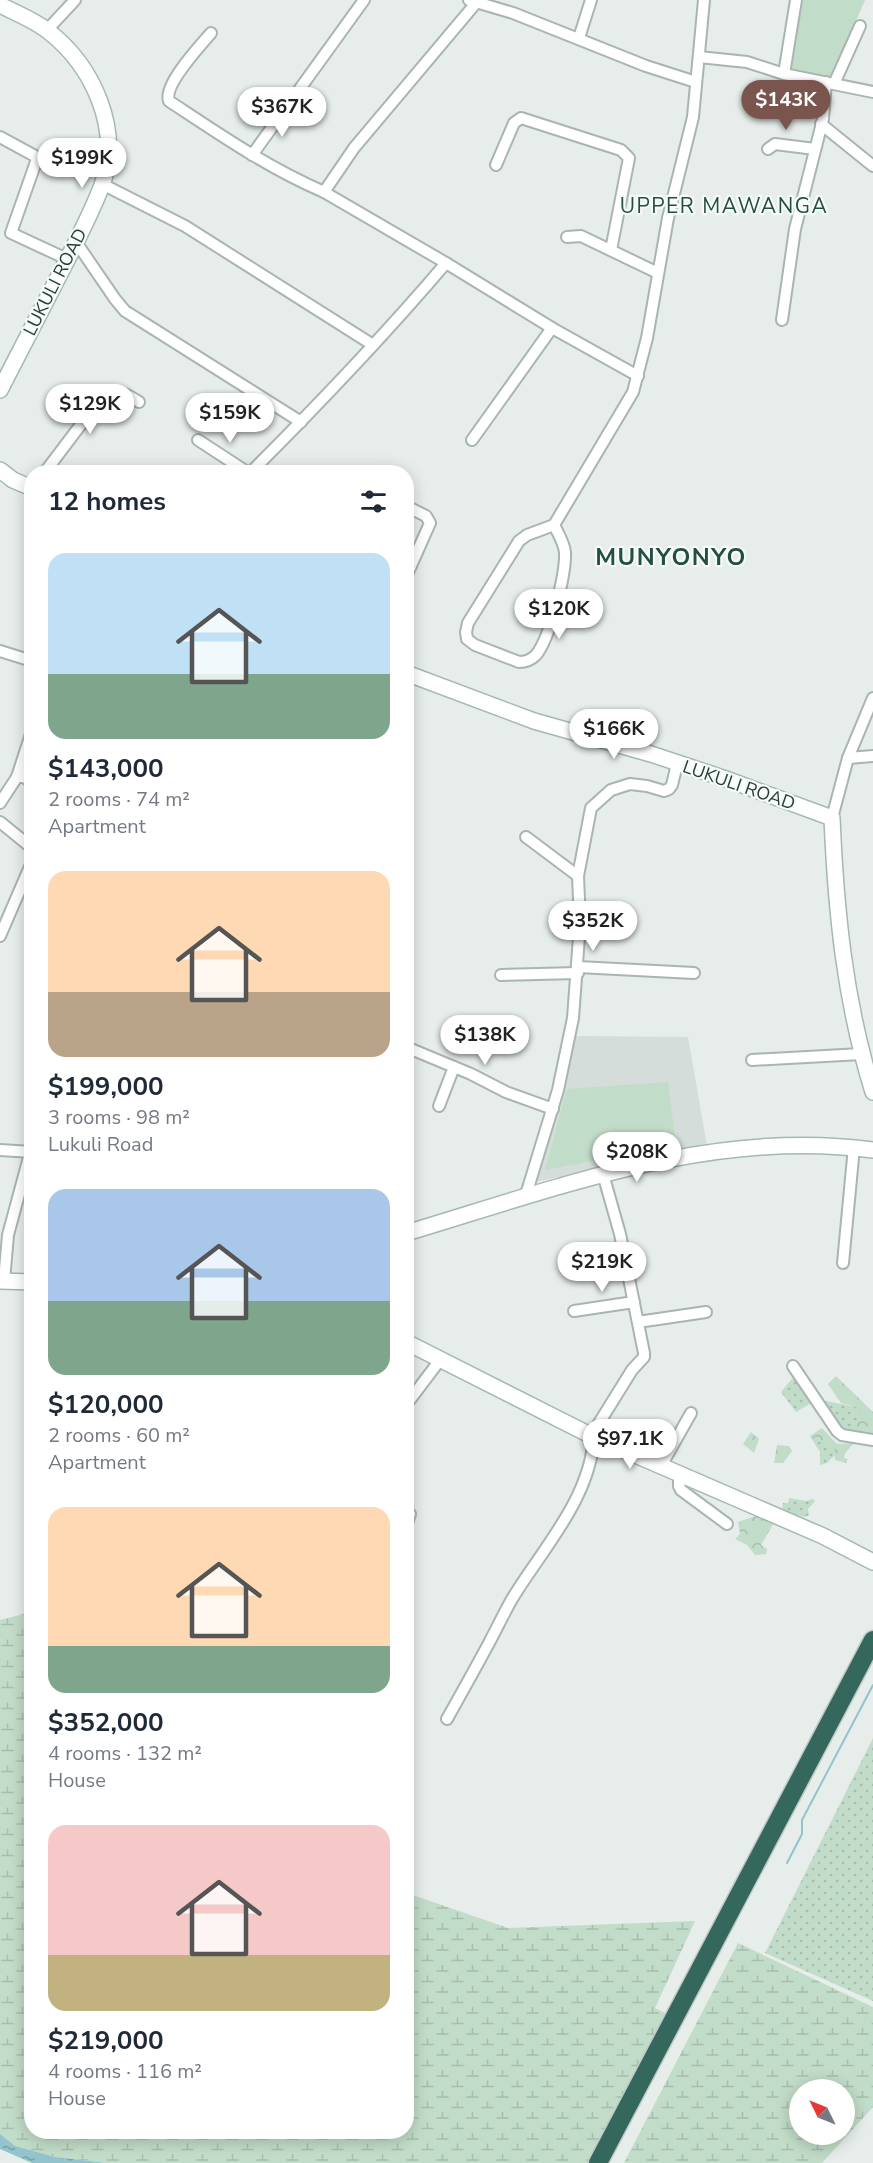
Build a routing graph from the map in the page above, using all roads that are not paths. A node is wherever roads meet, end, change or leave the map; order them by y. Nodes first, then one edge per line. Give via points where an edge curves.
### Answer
1 (75, 0) edge
2 (364, 0) edge
3 (591, 0) edge
4 (704, 0) edge
5 (796, 0) edge
6 (473, 2) edge
7 (0, 5) edge
8 (860, 26) dead end
9 (47, 30) junction
10 (211, 33) dead end
11 (579, 38) junction
12 (699, 57) junction
13 (784, 74) junction
14 (696, 82) junction
15 (830, 83) junction
16 (873, 92) edge
17 (821, 124) junction
18 (0, 137) edge
19 (768, 149) dead end
20 (815, 149) junction
21 (252, 155) junction
22 (496, 165) dead end
23 (873, 166) edge
24 (102, 184) junction
25 (324, 192) junction
26 (567, 237) dead end
27 (76, 242) junction
28 (611, 250) junction
29 (67, 259) junction
30 (446, 263) junction
31 (658, 273) junction
32 (782, 320) dead end
33 (552, 328) junction
34 (373, 345) junction
35 (638, 376) junction
36 (0, 390) edge
37 (139, 402) dead end
38 (301, 423) junction
39 (198, 440) dead end
40 (472, 440) dead end
41 (50, 465) edge
42 (238, 465) edge
43 (256, 465) edge
44 (0, 470) edge
45 (24, 485) edge
46 (414, 510) edge
47 (554, 525) junction
48 (414, 559) edge
49 (0, 651) edge
50 (24, 658) edge
51 (414, 676) edge
52 (873, 698) edge
53 (24, 756) edge
54 (873, 756) edge
55 (848, 758) junction
56 (677, 764) junction
57 (17, 777) junction
58 (24, 777) edge
59 (0, 803) edge
60 (832, 818) junction
61 (0, 822) edge
62 (526, 837) dead end
63 (24, 842) edge
64 (578, 876) junction
65 (24, 880) edge
66 (0, 936) edge
67 (578, 970) junction
68 (694, 973) dead end
69 (501, 975) dead end
70 (414, 1050) edge
71 (861, 1053) junction
72 (752, 1060) dead end
73 (454, 1067) junction
74 (873, 1092) edge
75 (439, 1106) dead end
76 (553, 1109) junction
77 (854, 1147) junction
78 (873, 1149) edge
79 (0, 1150) edge
80 (24, 1150) edge
81 (603, 1174) junction
82 (24, 1176) edge
83 (525, 1198) junction
84 (414, 1231) edge
85 (843, 1263) dead end
86 (2, 1281) edge
87 (24, 1282) edge
88 (634, 1302) junction
89 (574, 1311) dead end
90 (706, 1312) dead end
91 (638, 1322) junction
92 (414, 1346) edge
93 (440, 1360) junction
94 (793, 1366) dead end
95 (414, 1394) edge
96 (691, 1413) dead end
97 (592, 1436) junction
98 (873, 1440) edge
99 (661, 1466) junction
100 (679, 1473) junction
101 (727, 1524) dead end
102 (873, 1562) edge
103 (873, 1640) edge
104 (873, 1666) edge
105 (447, 1719) dead end
106 (680, 2018) junction
107 (598, 2163) edge
108 (612, 2163) edge

1 - 9 street
2 - 21 street
3 - 11 street
4 - 12 street
5 - 13 street
6 - 11 street
6 - 25 street via 354,148
7 - 9 street, LUKULI ROAD
8 - 15 street
9 - 24 street, LUKULI ROAD via 68,50 99,96 107,140
10 - 21 street via 170,85 167,96
11 - 14 street
12 - 13 street via 747,62
12 - 14 street
13 - 15 street
14 - 31 street via 693,117
15 - 16 street
15 - 17 street
17 - 20 street
17 - 23 street
18 - 29 street via 37,159 11,232
19 - 20 street via 775,144
20 - 32 street via 795,229
21 - 25 street
22 - 28 street via 514,123 521,118 626,153 629,158
24 - 27 street, LUKULI ROAD
24 - 34 street via 185,226
25 - 30 street
26 - 28 street via 581,236
27 - 29 street, LUKULI ROAD
27 - 38 street via 125,311
28 - 31 street
29 - 36 street, LUKULI ROAD
30 - 33 street
30 - 34 street
31 - 35 street
33 - 35 street
33 - 40 street
34 - 38 street
35 - 47 street via 633,392
37 - 41 street via 120,392 104,394
38 - 43 street
39 - 42 street
44 - 45 street
46 - 48 street via 430,523
47 - 47 street via 527,535 513,549 468,623 467,639 475,645 526,662 543,644 564,569 565,549
49 - 50 street
51 - 56 street, LUKULI ROAD via 534,721
52 - 55 street
53 - 57 street
54 - 55 street
55 - 60 street
56 - 60 street, LUKULI ROAD
56 - 64 street via 669,789 630,784 611,790 591,808
57 - 58 street
57 - 59 street
60 - 71 street via 837,908
61 - 63 street
62 - 64 street
64 - 67 street
65 - 66 street
67 - 68 street
67 - 69 street
67 - 76 street via 573,1018
70 - 73 street
71 - 72 street
71 - 74 street
73 - 75 street
73 - 76 street
76 - 83 street
77 - 78 street
77 - 81 street via 747,1147
77 - 85 street
79 - 80 street
81 - 83 street
81 - 88 street
82 - 86 street via 8,1235
83 - 84 street
86 - 87 street
88 - 89 street
88 - 91 street
90 - 91 street
91 - 97 street via 644,1358 632,1370
92 - 93 street
93 - 95 street
93 - 97 street
94 - 98 street via 837,1431
96 - 99 street
97 - 99 street
97 - 105 street via 591,1461 578,1497 508,1606
99 - 100 street
100 - 101 street via 681,1490
100 - 102 street
103 - 106 highway
104 - 106 highway
106 - 107 highway
106 - 108 highway

